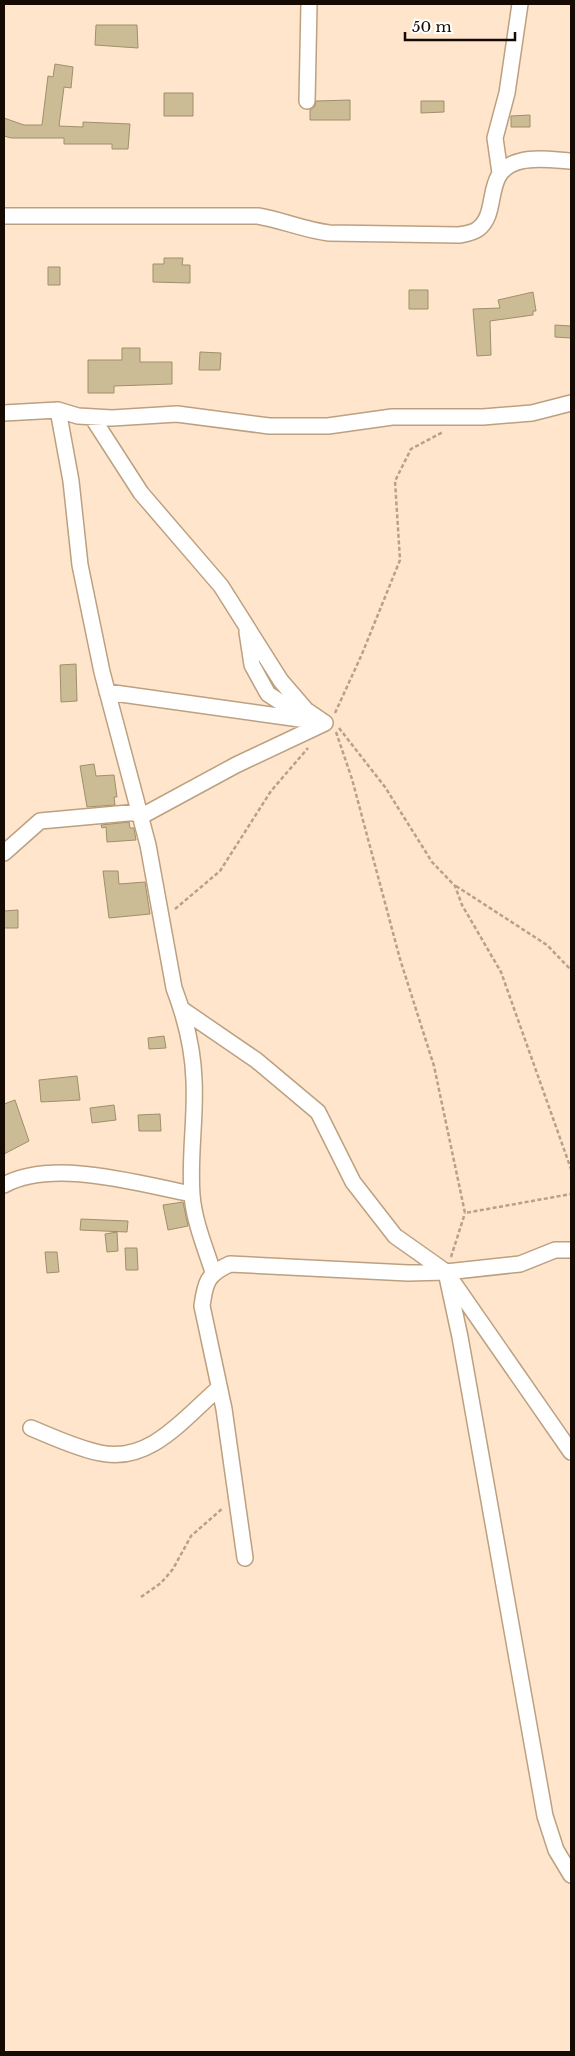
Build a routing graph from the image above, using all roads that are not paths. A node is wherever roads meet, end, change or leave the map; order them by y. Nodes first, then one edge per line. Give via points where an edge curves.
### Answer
1 (309, 4) edge
2 (520, 4) edge
3 (307, 101) dead end
4 (571, 161) edge
5 (500, 173) junction
6 (4, 216) edge
7 (571, 403) edge
8 (58, 410) junction
9 (4, 413) edge
10 (92, 417) junction
11 (107, 692) junction
12 (332, 725) junction
13 (140, 815) junction
14 (4, 853) edge
15 (183, 1010) junction
16 (4, 1185) edge
17 (192, 1194) junction
18 (571, 1250) edge
19 (213, 1272) junction
20 (446, 1272) junction
21 (219, 1388) junction
22 (31, 1428) dead end
23 (571, 1452) edge
24 (245, 1558) dead end
25 (571, 1875) edge

1 - 3 street
2 - 5 street via 507,93 495,138
4 - 5 street via 520,161
5 - 6 street via 494,184 486,219 479,229 459,235 322,232 258,216
7 - 10 street via 532,413 483,417 392,416 328,426 269,426 177,414
8 - 9 street
8 - 10 street
8 - 11 street via 71,481 80,565
10 - 12 street via 141,493 221,586 281,680 306,710
11 - 12 street
11 - 13 street
12 - 13 street via 236,765
13 - 14 street via 40,821
13 - 15 street via 174,988
15 - 17 street via 194,1081
15 - 20 street via 256,1060 318,1112 353,1182 395,1236
16 - 17 street via 28,1177 69,1174
17 - 19 street
18 - 20 street via 555,1250 520,1264
19 - 20 street via 230,1264
19 - 21 street via 204,1290 202,1306
20 - 23 street
20 - 25 street via 545,1816 556,1850
21 - 22 street via 159,1441 142,1450 123,1454 99,1453
21 - 24 street

